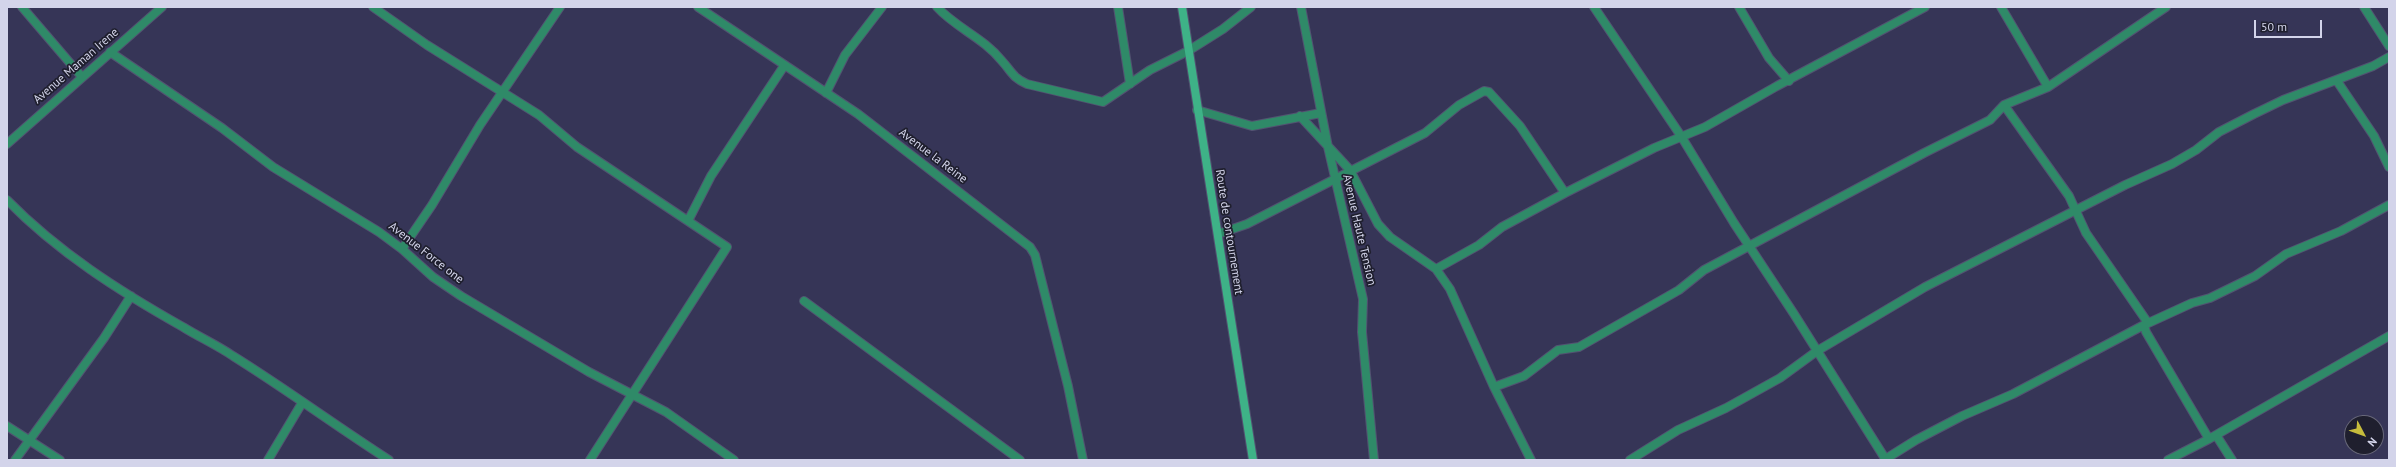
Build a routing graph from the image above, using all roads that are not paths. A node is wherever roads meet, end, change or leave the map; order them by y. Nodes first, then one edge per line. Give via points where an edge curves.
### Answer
1 (22, 7) edge
2 (162, 7) edge
3 (373, 7) edge
4 (560, 7) edge
5 (698, 7) edge
6 (882, 7) edge
7 (937, 7) edge
8 (1118, 7) edge
9 (1182, 7) edge
10 (1250, 7) edge
11 (1301, 7) edge
12 (1594, 7) edge
13 (1739, 7) edge
14 (1926, 7) edge
15 (2000, 7) edge
16 (2166, 7) edge
17 (2364, 7) edge
18 (2389, 46) edge
19 (1188, 51) junction
20 (110, 52) junction
21 (2389, 57) edge
22 (784, 66) junction
23 (82, 77) junction
24 (1789, 81) junction
25 (2337, 81) junction
26 (1130, 84) junction
27 (2048, 88) junction
28 (502, 92) junction
29 (826, 92) junction
30 (2004, 105) junction
31 (1197, 110) junction
32 (1321, 113) junction
33 (1300, 116) junction
34 (1681, 136) junction
35 (7, 144) edge
36 (1328, 147) junction
37 (2389, 167) edge
38 (1350, 170) junction
39 (1336, 177) junction
40 (1565, 193) junction
41 (7, 200) edge
42 (2389, 205) edge
43 (2075, 210) junction
44 (688, 221) junction
45 (1218, 234) junction
46 (1749, 246) junction
47 (402, 249) junction
48 (1436, 269) junction
49 (131, 296) junction
50 (804, 301) dead end
51 (2146, 324) junction
52 (2389, 336) edge
53 (1817, 351) junction
54 (1494, 387) junction
55 (632, 395) junction
56 (302, 403) junction
57 (7, 426) edge
58 (2213, 437) junction
59 (30, 440) junction
60 (15, 460) edge
61 (60, 460) edge
62 (268, 460) edge
63 (389, 460) edge
64 (590, 460) edge
65 (734, 460) edge
66 (1020, 460) edge
67 (1083, 460) edge
68 (1253, 460) edge
69 (1374, 460) edge
70 (1531, 460) edge
71 (1630, 460) edge
72 (1885, 460) edge
73 (2168, 460) edge
74 (2232, 460) edge

1 - 23 street
2 - 20 street, Avenue Maman Irene
3 - 28 street
4 - 28 street
5 - 22 street, Avenue la Reine
6 - 29 street via 845,55
7 - 26 street via 947,18 988,47 1003,61 1015,78 1026,84 1103,102
8 - 26 street
9 - 19 street, Route de contournement
10 - 19 street via 1223,29
11 - 32 street, Avenue Haute Tension
12 - 34 street
13 - 24 street via 1769,58
14 - 24 street
15 - 27 street
16 - 27 street
17 - 18 street
19 - 26 street via 1170,58
19 - 31 street, Route de contournement
20 - 23 street, Avenue Maman Irene
20 - 47 street, Avenue Force one via 222,128 273,167
21 - 25 street
22 - 29 street, Avenue la Reine
22 - 44 street via 710,176
23 - 35 street, Avenue Maman Irene
24 - 34 street via 1705,127
25 - 37 street via 2371,131
25 - 43 street via 2283,100 2254,114 2219,132 2172,164
27 - 30 street
28 - 44 street via 539,115 560,135
28 - 47 street
29 - 67 street, Avenue la Reine via 1030,247 1035,255 1068,386
30 - 43 street via 2069,196
30 - 46 street via 1990,120
31 - 33 street via 1252,126
31 - 45 street, Route de contournement
32 - 33 street
32 - 36 street, Avenue Haute Tension
33 - 36 street
34 - 40 street
34 - 46 street
36 - 38 street
36 - 39 street, Avenue Haute Tension
38 - 39 street
38 - 40 street via 1425,133 1459,105 1485,91 1516,120
38 - 48 street via 1378,224 1390,237
39 - 45 street via 1247,224
39 - 69 street, Avenue Haute Tension via 1363,299 1362,332
40 - 48 street
41 - 49 street via 42,234 70,256
42 - 51 street via 2334,234 2286,254 2255,276
43 - 51 street via 2086,233
43 - 53 street via 1888,308
44 - 55 street via 727,247
45 - 68 street, Route de contournement
46 - 53 street
46 - 54 street via 1704,270 1679,290 1580,348 1558,350 1524,376
47 - 55 street, Avenue Force one via 433,277 461,296
48 - 54 street via 1450,289
49 - 56 street via 232,355
49 - 59 street
50 - 66 street
51 - 58 street via 2146,332
51 - 72 street via 2013,394 1962,416
52 - 58 street
53 - 71 street via 1780,378 1726,408 1678,430
53 - 72 street
54 - 70 street
55 - 64 street
55 - 65 street, Avenue Force one via 666,412
56 - 62 street
56 - 63 street
57 - 59 street
58 - 73 street
58 - 74 street
59 - 60 street
59 - 61 street

